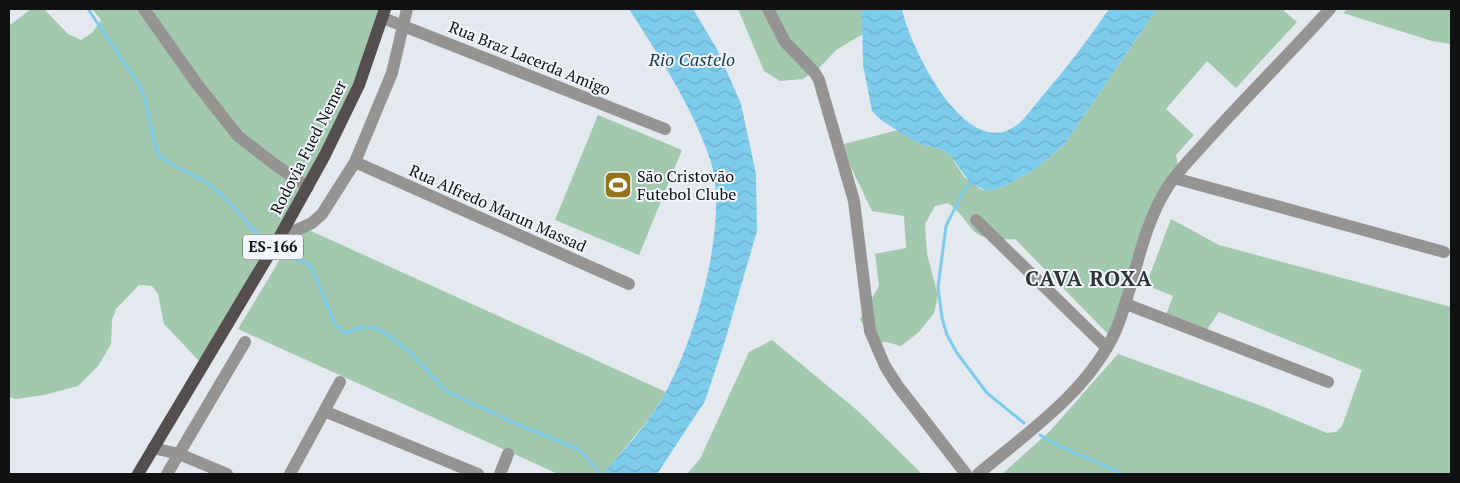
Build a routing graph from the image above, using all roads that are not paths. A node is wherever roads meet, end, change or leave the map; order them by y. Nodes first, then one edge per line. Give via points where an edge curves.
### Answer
1 (144, 9) edge
2 (406, 9) edge
3 (768, 9) edge
4 (1330, 9) edge
5 (384, 13) edge
6 (403, 24) junction
7 (665, 129) dead end
8 (355, 162) junction
9 (1174, 178) junction
10 (308, 187) junction
11 (976, 220) dead end
12 (278, 238) junction
13 (1444, 252) dead end
14 (629, 284) dead end
15 (1126, 304) junction
16 (245, 342) dead end
17 (1107, 348) junction
18 (340, 382) dead end
19 (1328, 382) dead end
20 (324, 411) junction
21 (153, 448) junction
22 (179, 454) junction
23 (508, 454) dead end
24 (138, 474) edge
25 (167, 474) edge
26 (227, 474) edge
27 (290, 474) edge
28 (478, 474) edge
29 (500, 474) edge
30 (966, 474) edge
31 (978, 474) edge

1 - 10 street via 238,136
2 - 6 street
3 - 30 street via 785,42 819,80 854,201 870,331 897,385
4 - 9 street
5 - 6 street, Rua Braz Lacerda Amigo
5 - 10 main road, Rodovia Fued Nemer / ES-166 via 350,106
6 - 7 street, Rua Braz Lacerda Amigo
6 - 8 street via 386,89
8 - 12 street via 322,214 312,223
8 - 14 street, Rua Alfredo Marun Massad
9 - 13 street
9 - 15 street via 1150,224
10 - 12 main road, Rodovia Fued Nemer / ES-166
11 - 17 street
12 - 21 main road, Rodovia Fued Nemer / ES-166
15 - 17 street
15 - 19 street
16 - 22 street
17 - 31 street via 1066,398
18 - 20 street
20 - 27 street
20 - 28 street
21 - 22 street
21 - 24 main road, Rodovia Fued Nemer / ES-166
22 - 25 street
22 - 26 street
23 - 29 street

